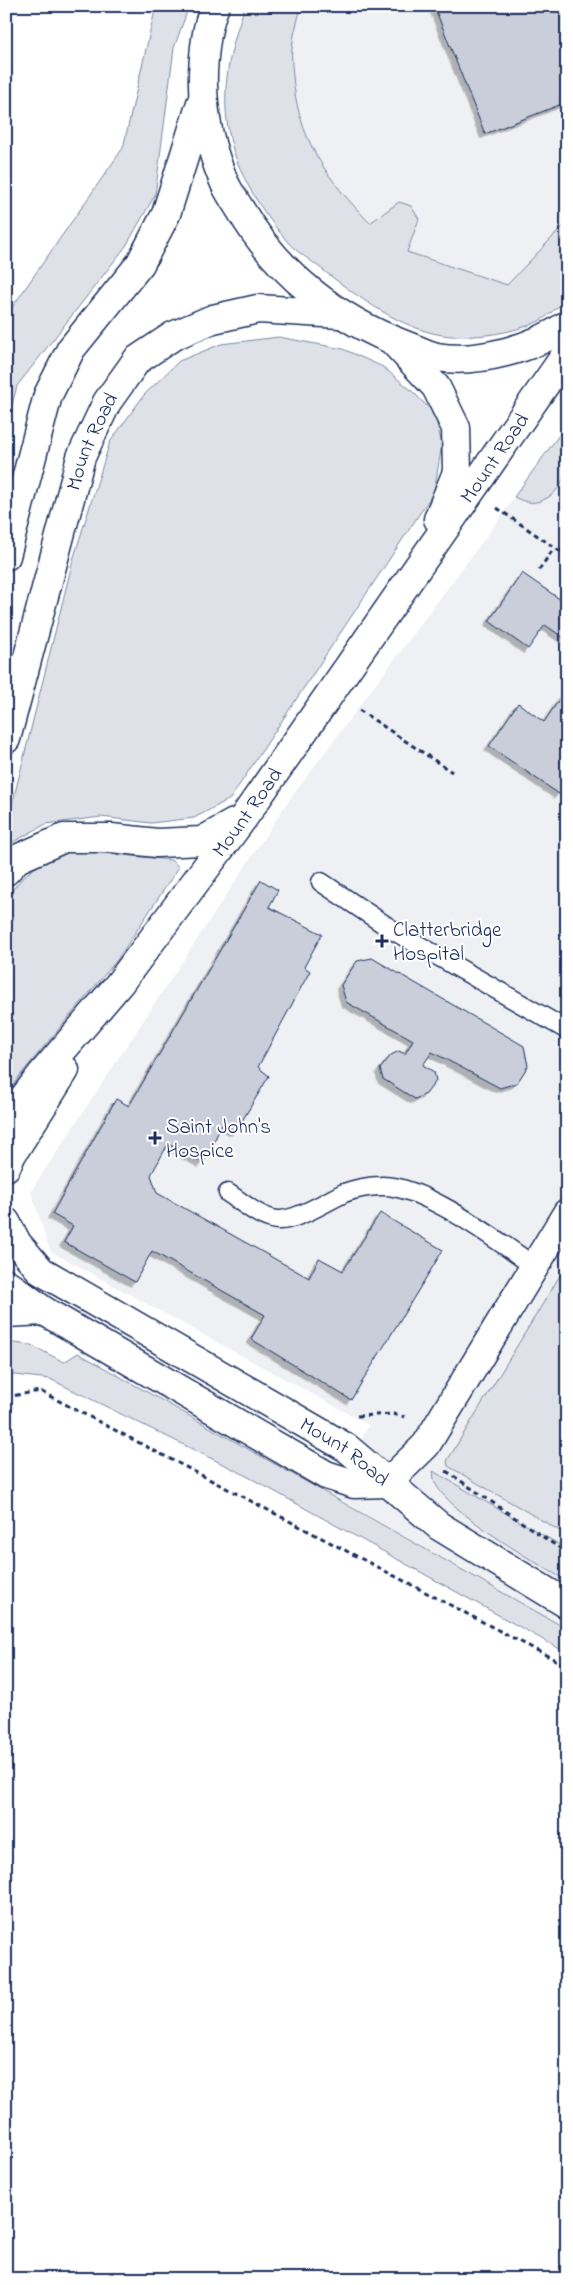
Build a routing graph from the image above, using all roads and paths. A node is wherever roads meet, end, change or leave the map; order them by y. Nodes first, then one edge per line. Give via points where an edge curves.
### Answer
1 (215, 6) edge
2 (202, 98) junction
3 (340, 314) junction
4 (567, 325) edge
5 (391, 340) junction
6 (567, 353) edge
7 (472, 490) junction
8 (554, 548) junction
9 (6, 556) edge
10 (567, 556) edge
11 (420, 562) junction
12 (540, 570) dead end
13 (331, 692) junction
14 (6, 739) edge
15 (452, 772) dead end
16 (244, 818) junction
17 (6, 871) edge
18 (321, 882) dead end
19 (119, 984) junction
20 (567, 1030) edge
21 (6, 1121) edge
22 (6, 1167) edge
23 (228, 1193) dead end
24 (567, 1213) edge
25 (6, 1222) edge
26 (534, 1266) junction
27 (6, 1283) edge
28 (44, 1311) junction
29 (6, 1313) edge
30 (6, 1397) edge
31 (387, 1483) junction
32 (567, 1604) edge
33 (567, 1666) edge

1 - 2 street via 204,49
2 - 3 street via 209,138 223,181 252,230 313,295
2 - 9 street via 166,214 149,248 140,264 71,349 48,395
3 - 5 street
3 - 14 street, Mount Road via 258,309 212,319 172,336 137,360 107,402 81,457
4 - 5 street via 526,347 474,358 437,357
5 - 11 street, Mount Road via 436,387 456,428 457,472
6 - 7 street, Mount Road
7 - 8 path
7 - 11 street, Mount Road
8 - 10 path
8 - 12 path
11 - 13 street, Mount Road
13 - 15 path
13 - 16 street, Mount Road
16 - 17 street via 202,841 157,843 111,838 64,838 17,859
16 - 19 street, Mount Road
18 - 20 lane via 394,930
19 - 21 street, Mount Road
19 - 22 street, Mount Road
23 - 26 lane via 276,1220 289,1218 347,1192 382,1186 409,1190 454,1213
24 - 26 street
25 - 31 street, Mount Road via 17,1244 41,1271 347,1448
26 - 31 street via 426,1444
27 - 28 street, Mount Road
28 - 29 street
28 - 31 street, Mount Road via 326,1475 354,1484
30 - 33 path via 40,1391
31 - 32 street via 439,1526

